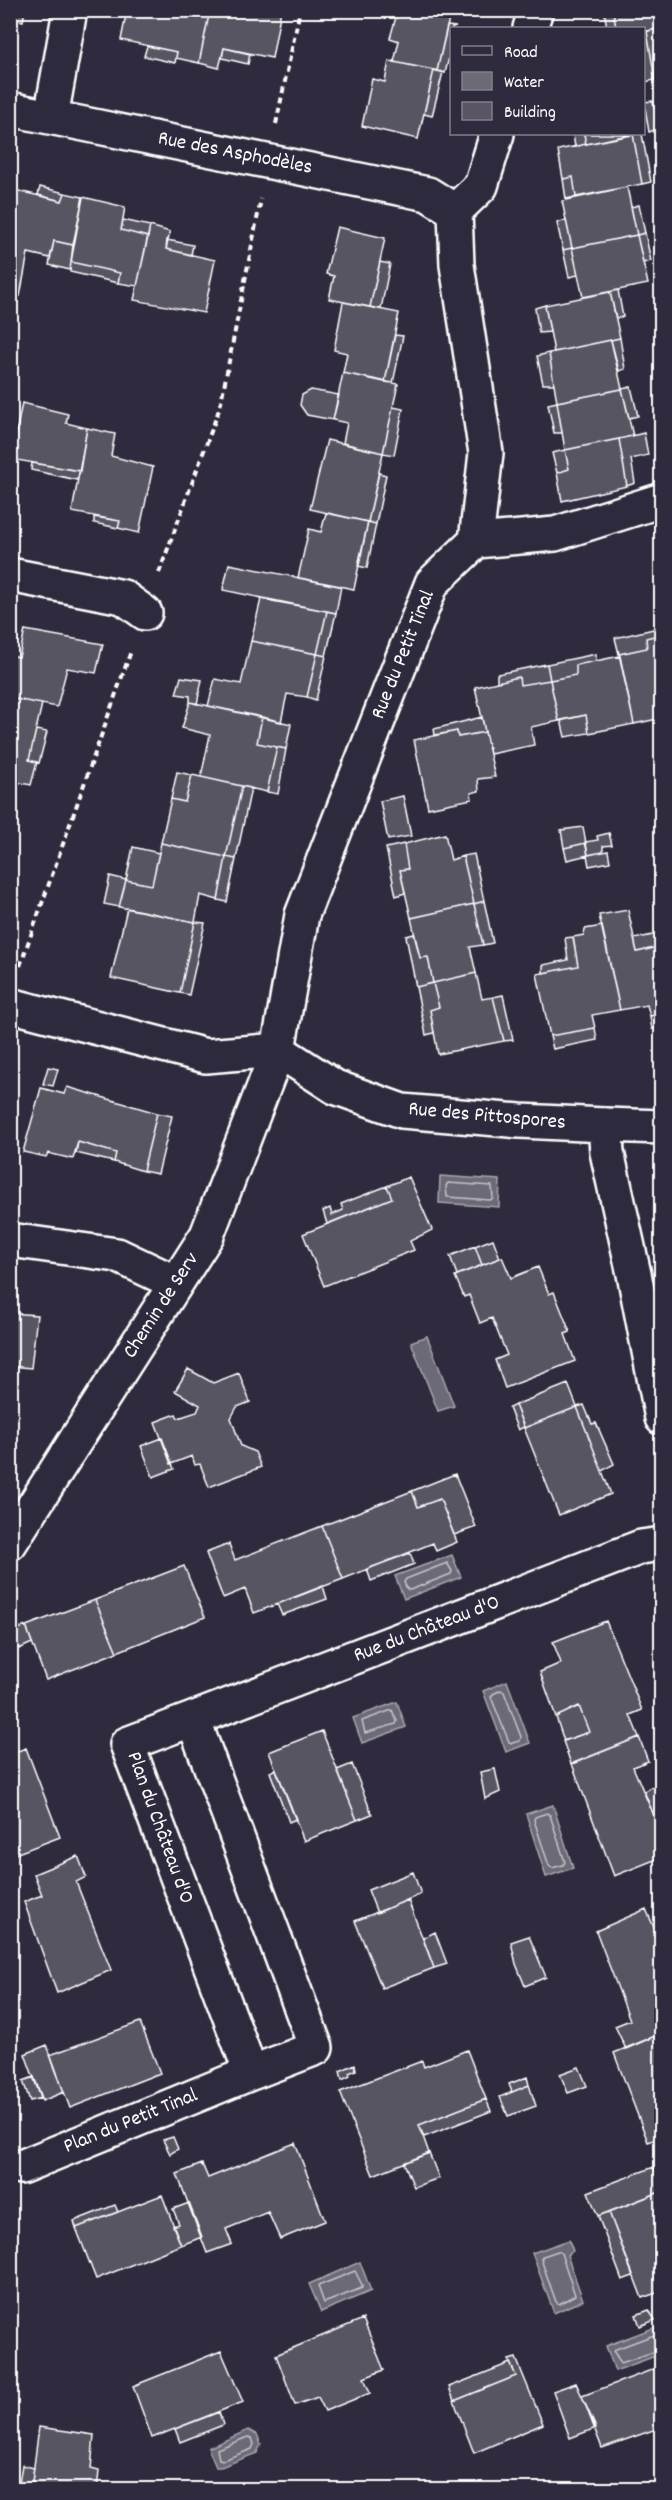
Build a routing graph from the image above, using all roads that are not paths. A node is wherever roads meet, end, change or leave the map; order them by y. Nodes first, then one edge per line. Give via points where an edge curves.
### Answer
1 (70, 10) edge
2 (536, 10) edge
3 (530, 27) edge
4 (10, 109) edge
5 (51, 117) junction
6 (497, 135) edge
7 (455, 211) junction
8 (662, 500) edge
9 (476, 541) junction
10 (10, 575) edge
11 (145, 613) road end
12 (11, 1006) edge
13 (278, 1050) junction
14 (605, 1125) junction
15 (662, 1127) edge
16 (10, 1240) edge
17 (176, 1283) junction
18 (662, 1418) edge
19 (10, 1543) edge
20 (662, 1544) edge
21 (193, 1719) junction
22 (251, 2073) junction
23 (10, 2165) edge

1 - 5 street
2 - 3 street
4 - 5 street, Rue des Asphodèles
5 - 7 street, Rue des Asphodèles via 428,194
6 - 7 street via 481,186
7 - 9 street via 457,265 486,453
8 - 9 street via 555,534
9 - 13 street, Rue du Petit Tinal via 432,583 302,915
10 - 11 street via 123,597
12 - 13 street via 206,1056
13 - 14 street, Rue des Pittospores via 335,1087 402,1111
13 - 17 street, Chemin de Serv via 207,1235
14 - 15 street, Rue des Pittospores
14 - 18 street via 607,1152
16 - 17 street via 117,1255
17 - 19 street, Chemin de Serv
20 - 21 street, Rue du Château d'O via 641,1547
21 - 22 street via 316,2048
21 - 22 street, Plan du Château d'O via 127,1744
22 - 23 street, Plan du Petit Tinal via 21,2166

